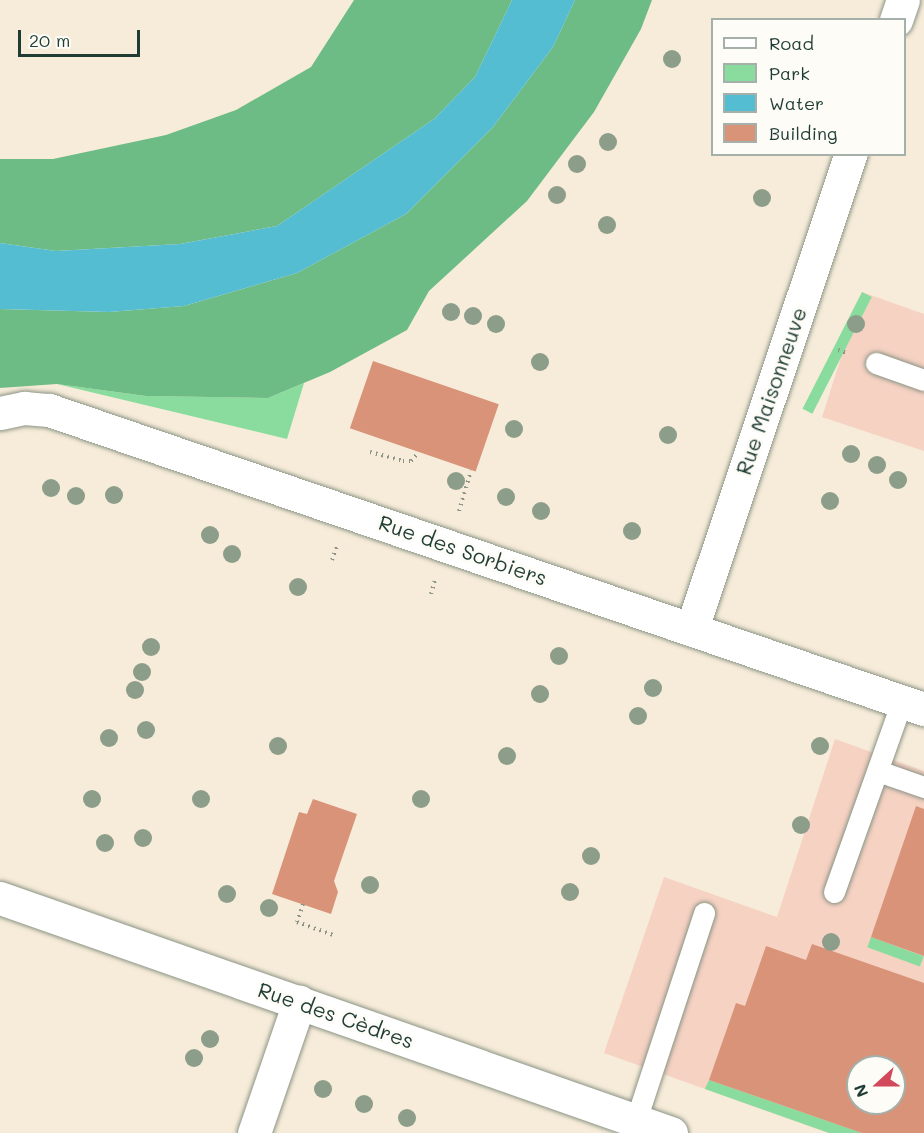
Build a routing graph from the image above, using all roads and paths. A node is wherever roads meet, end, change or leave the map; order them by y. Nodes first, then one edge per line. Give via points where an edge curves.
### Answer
1 (903, 0) edge
2 (897, 18) edge
3 (850, 156) edge
4 (876, 363) dead end
5 (924, 380) edge
6 (0, 413) edge
7 (370, 452) dead end
8 (418, 453) dead end
9 (692, 628) junction
10 (913, 705) edge
11 (878, 771) junction
12 (924, 787) edge
13 (834, 892) dead end
14 (0, 898) edge
15 (303, 904) dead end
16 (704, 913) dead end
17 (336, 936) dead end
18 (300, 1002) junction
19 (636, 1120) junction
20 (254, 1133) edge
21 (671, 1133) edge

1 - 2 street
3 - 9 street, Rue Maisonneuve
4 - 5 lane
6 - 9 street, Rue des Sorbiers via 24,408 49,410
7 - 8 path via 403,461
9 - 10 street, Rue des Sorbiers
10 - 11 lane
11 - 12 lane
11 - 13 lane
14 - 18 street, Rue des Cèdres
15 - 17 path via 297,922
16 - 19 lane
18 - 19 street, Rue des Cèdres
18 - 20 street
19 - 21 street, Rue des Cèdres

